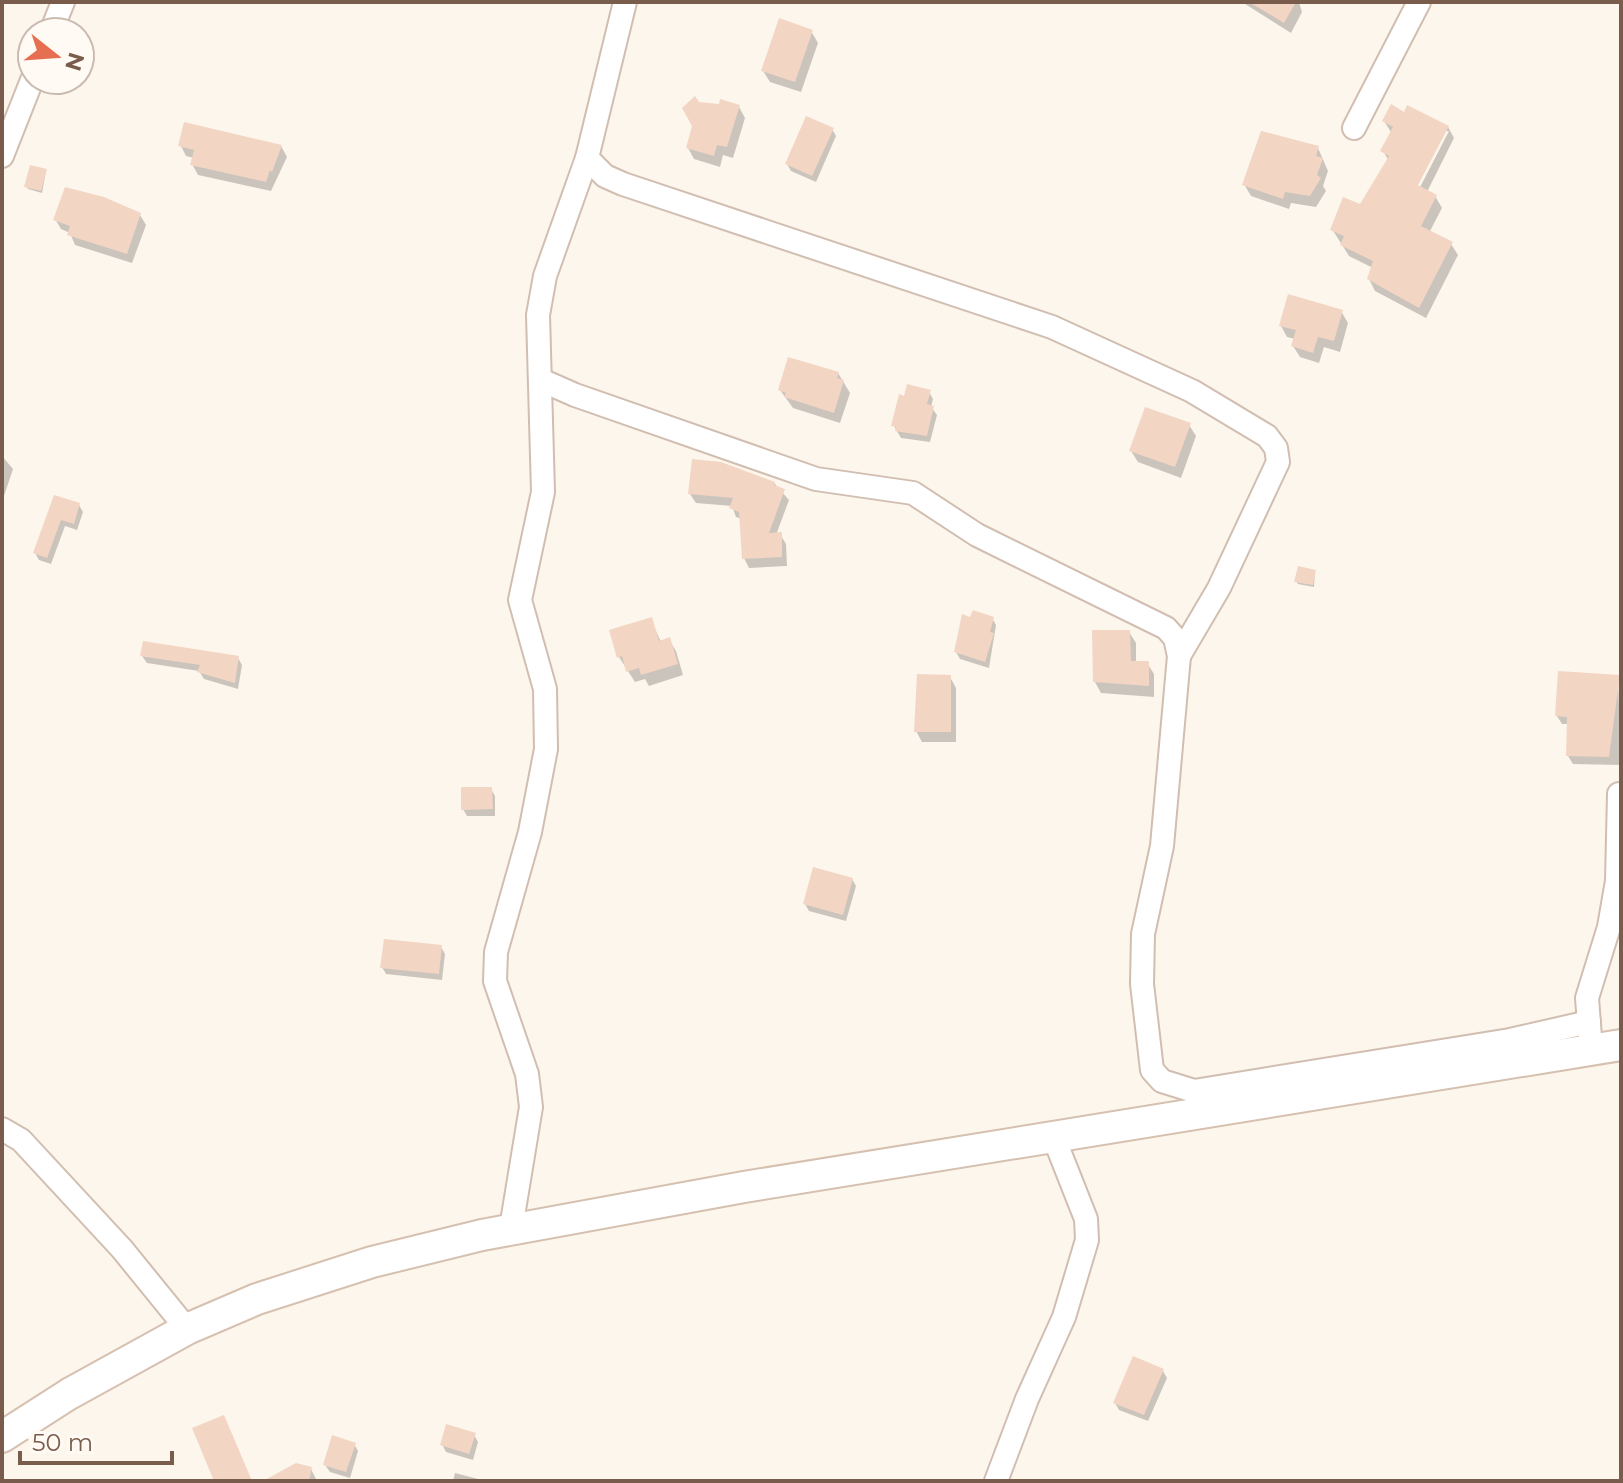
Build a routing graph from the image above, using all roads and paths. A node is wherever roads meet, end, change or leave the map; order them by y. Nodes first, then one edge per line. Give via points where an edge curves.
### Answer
1 (625, 2) edge
2 (1419, 2) edge
3 (26, 96) edge
4 (1354, 128) dead end
5 (2, 156) edge
6 (587, 158) junction
7 (541, 380) junction
8 (1179, 656) junction
9 (1619, 794) dead end
10 (1590, 1036) junction
11 (1621, 1045) edge
12 (2, 1129) edge
13 (1054, 1138) junction
14 (511, 1228) junction
15 (187, 1329) junction
16 (2, 1437) edge
17 (996, 1481) edge

1 - 6 street
2 - 4 street
3 - 5 street
6 - 7 street via 545,276 538,315
6 - 8 street via 605,176 623,184 1052,327 1192,391 1267,436 1278,462 1219,588
7 - 8 street via 816,479 913,493 977,535 1166,628
7 - 14 street via 543,492 520,600 545,689 546,749 530,832 496,952 495,981 527,1074 531,1107
8 - 10 street via 1162,846 1143,934 1142,984 1152,1070 1162,1081 1194,1091 1510,1040
9 - 10 street via 1617,881 1587,998
10 - 11 main road
10 - 13 main road
12 - 15 street via 21,1140 102,1227
13 - 14 main road
13 - 17 street via 1086,1219 1087,1240 1064,1317
14 - 15 main road via 372,1262 257,1299
15 - 16 main road

